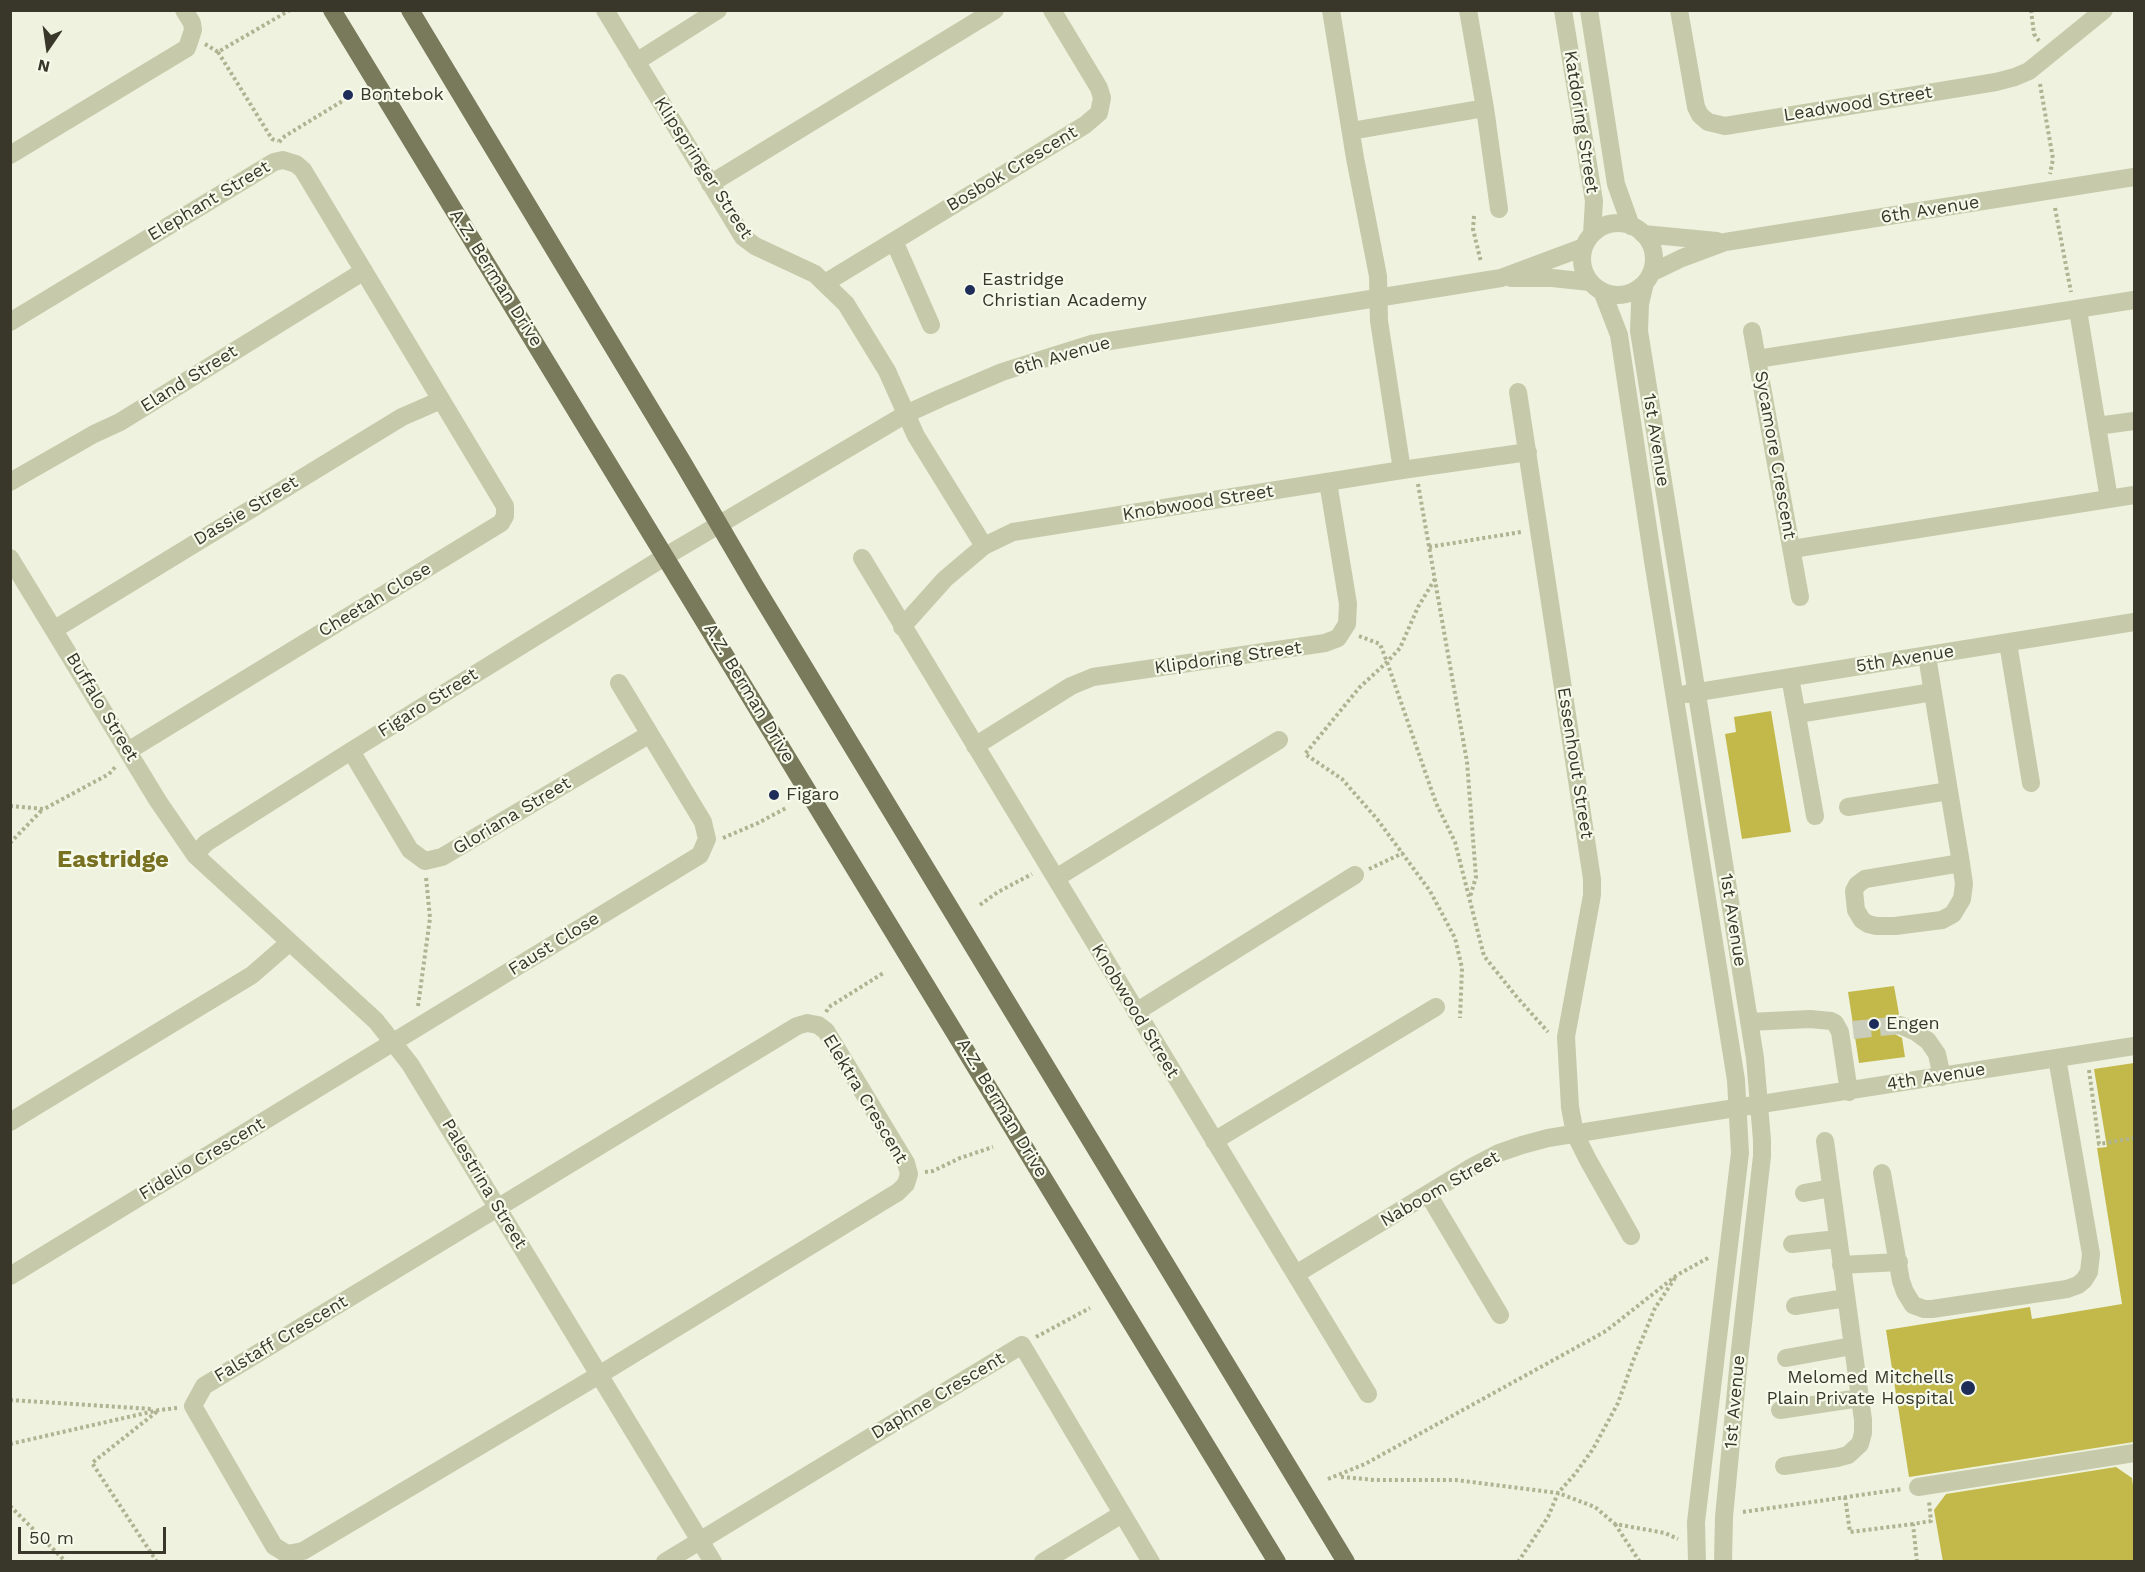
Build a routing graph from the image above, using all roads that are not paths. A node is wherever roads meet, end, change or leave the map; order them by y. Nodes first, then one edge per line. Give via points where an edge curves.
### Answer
1 (184, 10) edge
2 (332, 10) edge
3 (410, 10) edge
4 (605, 10) edge
5 (718, 10) edge
6 (995, 10) edge
7 (1052, 10) edge
8 (1331, 10) edge
9 (1468, 10) edge
10 (1563, 10) edge
11 (1589, 10) edge
12 (1679, 10) edge
13 (2104, 10) edge
14 (636, 62) junction
15 (1485, 108) junction
16 (1351, 131) junction
17 (10, 155) edge
18 (2134, 177) edge
19 (710, 184) junction
20 (1499, 209) dead end
21 (1637, 230) junction
22 (1588, 240) junction
23 (894, 241) junction
24 (1725, 242) junction
25 (364, 271) junction
26 (1501, 278) junction
27 (1648, 278) junction
28 (825, 284) junction
29 (1596, 287) junction
30 (1378, 298) junction
31 (2134, 300) edge
32 (2075, 304) junction
33 (10, 322) edge
34 (931, 325) dead end
35 (1752, 332) dead end
36 (1757, 359) junction
37 (1518, 392) dead end
38 (441, 400) junction
39 (906, 414) junction
40 (2134, 421) edge
41 (2097, 426) junction
42 (1528, 452) junction
43 (1409, 469) junction
44 (10, 482) edge
45 (1328, 482) junction
46 (2134, 495) edge
47 (2109, 499) junction
48 (719, 525) junction
49 (984, 546) junction
50 (1791, 549) junction
51 (666, 556) junction
52 (10, 558) edge
53 (862, 558) dead end
54 (1800, 597) dead end
55 (2134, 622) edge
56 (902, 627) junction
57 (55, 629) junction
58 (2008, 643) junction
59 (1927, 656) junction
60 (1790, 677) junction
61 (619, 683) dead end
62 (1933, 692) junction
63 (1696, 693) junction
64 (1675, 696) junction
65 (1798, 714) junction
66 (650, 734) junction
67 (1279, 740) dead end
68 (975, 746) junction
69 (128, 751) junction
70 (351, 751) junction
71 (2031, 783) dead end
72 (1949, 791) junction
73 (1848, 807) dead end
74 (1815, 816) dead end
75 (195, 855) junction
76 (1961, 863) junction
77 (1052, 872) junction
78 (1355, 875) road end
79 (290, 942) junction
80 (1436, 1007) dead end
81 (1136, 1012) junction
82 (1749, 1022) junction
83 (1900, 1025) tunnel mouth
84 (393, 1042) junction
85 (2134, 1046) edge
86 (2057, 1058) junction
87 (1942, 1077) junction
88 (1849, 1092) junction
89 (1760, 1105) junction
90 (1737, 1108) junction
91 (10, 1122) edge
92 (1575, 1134) junction
93 (1214, 1141) junction
94 (1825, 1141) dead end
95 (1882, 1173) dead end
96 (1831, 1188) junction
97 (1804, 1193) dead end
98 (1428, 1194) junction
99 (498, 1207) junction
100 (1631, 1236) dead end
101 (1837, 1239) junction
102 (1792, 1244) dead end
103 (1899, 1262) junction
104 (1841, 1265) junction
105 (1296, 1274) junction
106 (10, 1276) edge
107 (1846, 1298) junction
108 (1796, 1306) dead end
109 (1500, 1315) dead end
110 (1852, 1346) junction
111 (1786, 1358) dead end
112 (599, 1375) junction
113 (1368, 1394) dead end
114 (1860, 1398) junction
115 (1779, 1410) dead end
116 (2134, 1453) edge
117 (1784, 1466) dead end
118 (1922, 1486) road end
119 (1122, 1514) junction
120 (700, 1540) junction
121 (665, 1562) edge
122 (713, 1562) edge
123 (1043, 1562) edge
124 (1151, 1562) edge
125 (1277, 1562) edge
126 (1346, 1562) edge
127 (1697, 1562) edge
128 (1723, 1562) edge

1 - 17 street via 192,23 187,48
2 - 51 main road, A.Z. Berman Drive
3 - 48 main road
4 - 14 street, Klipspringer Street
5 - 14 street
6 - 19 street
7 - 23 street, Bosbok Crescent via 1099,88 1099,113
8 - 16 street
9 - 15 street
10 - 22 street, Katdoring Street via 1594,201
11 - 21 street, Katdoring Street via 1616,184
12 - 13 street, Leadwood Street via 1696,107 1700,115 1716,126 2015,77
14 - 19 street, Klipspringer Street
15 - 16 street
15 - 20 street
16 - 30 street via 1378,276
18 - 24 street, 6th Avenue
19 - 28 street, Klipspringer Street via 743,237 815,274
21 - 22 street via 1620,223 1610,224
21 - 24 street, 6th Avenue
21 - 27 street via 1650,243 1653,253
22 - 26 street, 6th Avenue
22 - 29 street via 1582,263
23 - 28 street, Bosbok Crescent
23 - 34 street
24 - 27 street, 6th Avenue via 1674,261
25 - 33 street, Elephant Street via 303,170 283,160
25 - 38 street, Elephant Street
25 - 44 street, Eland Street via 120,422
26 - 29 street, 6th Avenue via 1552,278
26 - 30 street, 6th Avenue
27 - 29 street via 1637,290 1622,295
27 - 63 street, 1st Avenue via 1640,304 1639,331
28 - 39 street, Klipspringer Street via 846,304 887,371
29 - 64 street, 1st Avenue via 1619,335
30 - 39 street, 6th Avenue via 1091,344 1002,372
30 - 43 street via 1378,321
31 - 32 street, Sycamore Crescent
32 - 36 street, Sycamore Crescent
32 - 41 street
35 - 36 street
36 - 50 street, Sycamore Crescent
37 - 42 street, Essenhout Street
38 - 57 street, Dassie Street via 402,417
38 - 69 street, Cheetah Close via 505,506 501,523
39 - 48 street, 6th Avenue
39 - 49 street, Klipspringer Street
40 - 41 street
41 - 47 street
42 - 43 street, Knobwood Street
42 - 92 street, Essenhout Street via 1592,879 1566,1037
43 - 45 street, Knobwood Street
45 - 49 street, Knobwood Street via 1013,532
45 - 68 street, Klipdoring Street via 1348,604 1347,624 1338,638 1093,677 1071,686
46 - 47 street, Sycamore Crescent
47 - 50 street, Sycamore Crescent
48 - 51 street, 6th Avenue
48 - 126 main road
49 - 56 street, Knobwood Street via 945,579
50 - 54 street
51 - 70 street, Figaro Street
51 - 125 main road, A.Z. Berman Drive
52 - 57 street, Buffalo Street
53 - 56 street, Knobwood Street
55 - 58 street, 5th Avenue
56 - 68 street, Knobwood Street
57 - 69 street, Buffalo Street
58 - 59 street, 5th Avenue
58 - 71 street
59 - 60 street, 5th Avenue
59 - 62 street
60 - 63 street, 5th Avenue
60 - 65 street
61 - 66 street
62 - 65 street
62 - 72 street
63 - 64 street, 5th Avenue
63 - 82 street, 1st Avenue
64 - 90 street, 1st Avenue via 1736,1080
65 - 74 street
66 - 70 street, Gloriana Street via 442,857 425,861 410,850
66 - 84 street, Faust Close via 703,822 707,839 700,855
67 - 77 street
68 - 77 street, Knobwood Street
69 - 75 street, Buffalo Street
70 - 75 street, Figaro Street via 206,843
72 - 73 street
72 - 76 street
75 - 79 street, Palestrina Street
76 - 76 street via 1865,879 1854,891 1856,910 1868,924 1885,927 1942,920 1958,909 1964,884
77 - 81 street, Knobwood Street
78 - 81 street
79 - 84 street, Palestrina Street via 376,1021
79 - 91 street via 252,975
80 - 93 street
81 - 93 street, Knobwood Street
82 - 88 street via 1822,1020 1847,1031
82 - 89 street, 1st Avenue
83 - 87 street via 1928,1041 1937,1054
84 - 99 street, Palestrina Street
84 - 106 street, Fidelio Crescent
85 - 86 street, 4th Avenue
86 - 87 street, 4th Avenue
86 - 103 street via 2088,1235 2091,1265 2084,1280 2067,1289 1919,1308 1909,1301
87 - 88 street, 4th Avenue
88 - 89 street, 4th Avenue
89 - 90 street, 4th Avenue
89 - 128 street, 1st Avenue via 1762,1156 1738,1359
90 - 92 street, Naboom Street
90 - 127 street, 1st Avenue via 1740,1153 1696,1522
92 - 98 street, Naboom Street via 1498,1153
92 - 100 street, Essenhout Street
93 - 105 street, Knobwood Street
94 - 96 street
95 - 103 street
96 - 97 street
96 - 101 street
98 - 105 street, Naboom Street
98 - 109 street
99 - 112 street, Palestrina Street
99 - 112 street, Falstaff Crescent via 204,1386 193,1406 274,1546 287,1554 303,1551
99 - 112 street, Elektra Crescent via 807,1023 826,1031 906,1163 909,1174 898,1192
101 - 102 street
101 - 104 street
103 - 104 street
104 - 107 street
105 - 113 street, Knobwood Street
107 - 108 street
107 - 110 street
110 - 111 street
110 - 114 street
112 - 120 street, Palestrina Street
114 - 115 street
114 - 117 street via 1863,1433 1855,1450 1837,1458
116 - 118 street
119 - 120 street, Daphne Crescent via 1022,1345
119 - 123 street
119 - 124 street, Daphne Crescent
120 - 121 street, Daphne Crescent
120 - 122 street, Palestrina Street

